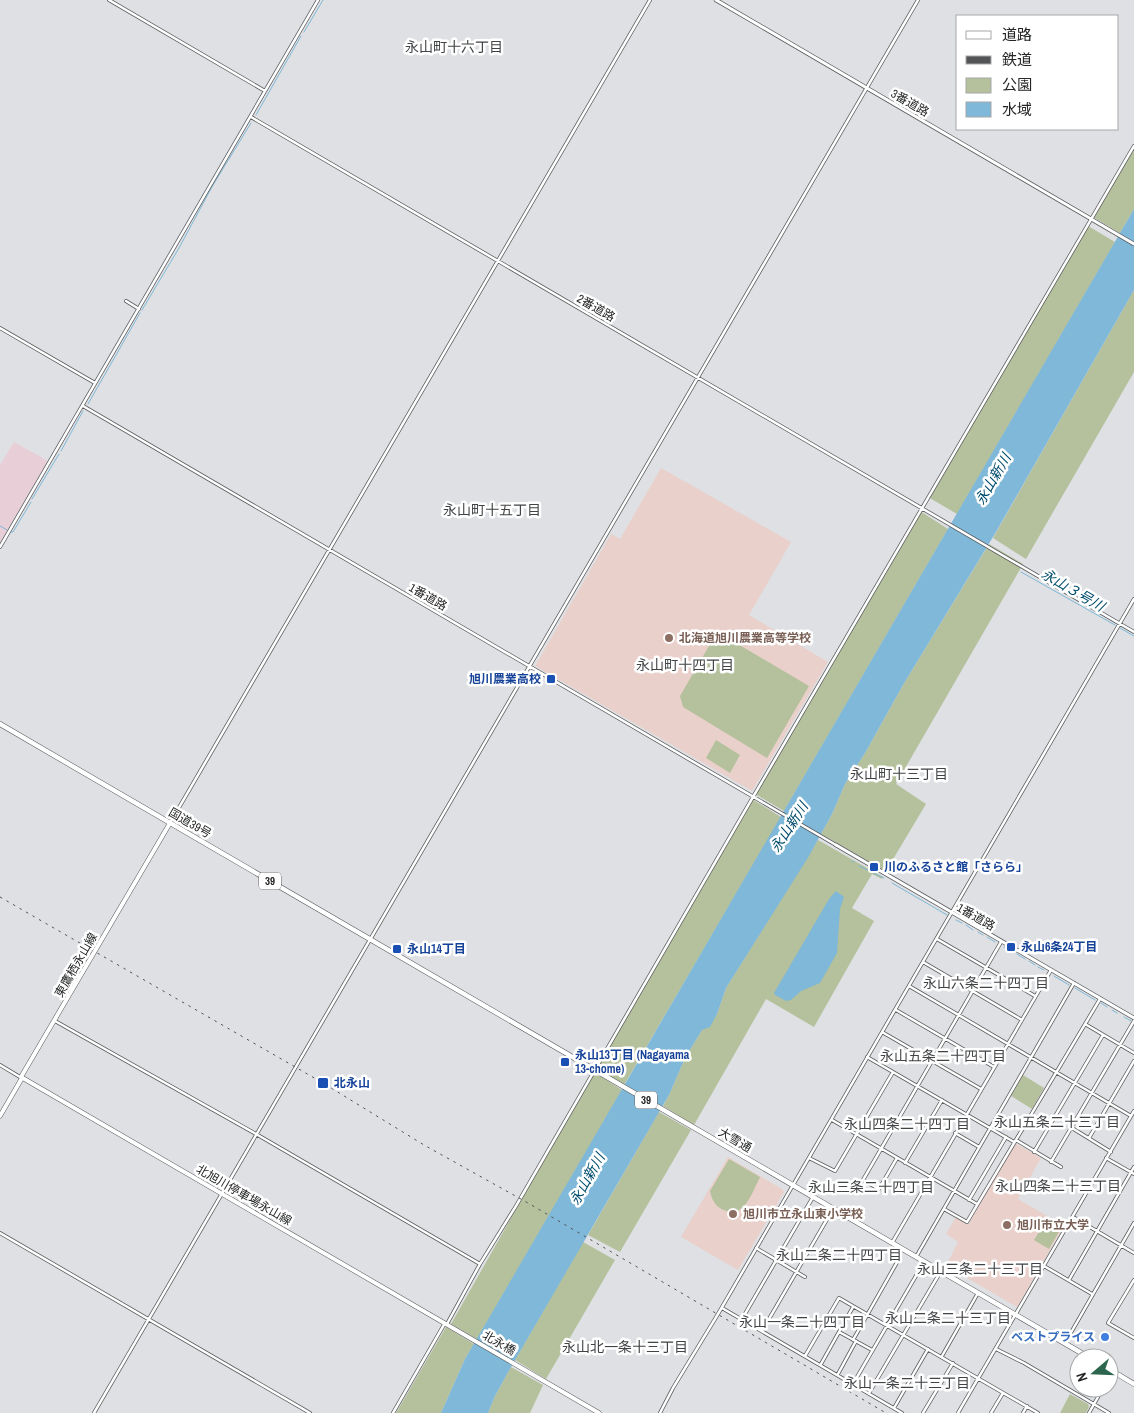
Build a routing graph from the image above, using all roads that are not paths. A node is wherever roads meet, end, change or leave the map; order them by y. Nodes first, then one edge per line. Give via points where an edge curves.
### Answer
1 (109, 0) edge
2 (318, 0) edge
3 (650, 0) edge
4 (716, 0) edge
5 (918, 0) edge
6 (866, 88) junction
7 (266, 91) junction
8 (251, 117) junction
9 (1134, 146) edge
10 (1092, 219) junction
11 (1134, 244) edge
12 (497, 261) junction
13 (126, 301) dead end
14 (139, 309) junction
15 (0, 328) edge
16 (697, 377) junction
17 (95, 383) junction
18 (82, 406) junction
19 (922, 508) junction
20 (0, 547) edge
21 (329, 549) junction
22 (1134, 598) edge
23 (1120, 624) junction
24 (1134, 632) edge
25 (528, 666) junction
26 (0, 724) edge
27 (753, 797) junction
28 (170, 823) junction
29 (836, 845) joint
30 (951, 913) junction
31 (936, 939) junction
32 (369, 940) junction
33 (1001, 942) junction
34 (923, 962) junction
35 (986, 968) junction
36 (1051, 970) junction
37 (1074, 983) junction
38 (909, 986) junction
39 (972, 991) junction
40 (1035, 996) junction
41 (1100, 998) junction
42 (895, 1009) junction
43 (959, 1015) junction
44 (1022, 1020) junction
45 (1134, 1020) edge
46 (55, 1021) junction
47 (1084, 1024) junction
48 (882, 1032) junction
49 (1103, 1035) junction
50 (945, 1038) junction
51 (1008, 1044) junction
52 (1120, 1044) junction
53 (1134, 1052) edge
54 (867, 1057) junction
55 (1031, 1057) junction
56 (932, 1061) junction
57 (1134, 1061) edge
58 (0, 1065) edge
59 (994, 1067) junction
60 (595, 1070) junction
61 (893, 1072) junction
62 (1056, 1072) junction
63 (22, 1078) junction
64 (1074, 1083) junction
65 (917, 1086) junction
66 (981, 1089) junction
67 (1092, 1093) junction
68 (942, 1100) junction
69 (1109, 1103) junction
70 (1134, 1111) edge
71 (966, 1114) junction
72 (0, 1116) edge
73 (1131, 1116) junction
74 (831, 1120) junction
75 (991, 1128) junction
76 (1072, 1128) junction
77 (955, 1133) junction
78 (256, 1134) junction
79 (856, 1134) junction
80 (1006, 1137) junction
81 (1089, 1138) junction
82 (1015, 1141) junction
83 (979, 1147) junction
84 (881, 1148) junction
85 (1034, 1152) junction
86 (1110, 1152) junction
87 (809, 1158) junction
88 (897, 1158) junction
89 (1106, 1158) junction
90 (1051, 1162) junction
91 (905, 1163) junction
92 (1134, 1167) edge
93 (1061, 1168) dead end
94 (1132, 1174) edge
95 (930, 1177) junction
96 (793, 1185) junction
97 (954, 1191) junction
98 (222, 1193) junction
99 (813, 1197) junction
100 (969, 1200) junction
101 (977, 1204) junction
102 (833, 1208) junction
103 (944, 1209) junction
104 (1073, 1216) junction
105 (1134, 1223) edge
106 (1097, 1231) junction
107 (0, 1233) edge
108 (892, 1243) junction
109 (1121, 1245) junction
110 (756, 1248) junction
111 (1134, 1253) edge
112 (900, 1257) dead end
113 (916, 1257) junction
114 (776, 1260) junction
115 (924, 1262) junction
116 (480, 1264) junction
117 (1044, 1266) junction
118 (941, 1271) junction
119 (796, 1272) junction
120 (805, 1277) dead end
121 (1069, 1280) junction
122 (1134, 1280) edge
123 (978, 1293) junction
124 (1092, 1294) junction
125 (853, 1307) junction
126 (722, 1308) junction
127 (868, 1314) junction
128 (1016, 1315) junction
129 (742, 1319) junction
130 (148, 1320) junction
131 (446, 1324) junction
132 (887, 1325) junction
133 (456, 1329) joint
134 (762, 1331) junction
135 (839, 1332) junction
136 (904, 1334) junction
137 (1134, 1337) edge
138 (855, 1340) junction
139 (1064, 1343) junction
140 (1073, 1348) edge
141 (928, 1349) junction
142 (996, 1349) junction
143 (872, 1350) junction
144 (805, 1356) junction
145 (942, 1356) junction
146 (952, 1363) junction
147 (820, 1364) junction
148 (838, 1374) junction
149 (1119, 1375) edge
150 (979, 1378) junction
151 (853, 1384) junction
152 (1134, 1384) edge
153 (1003, 1392) junction
154 (870, 1393) junction
155 (1097, 1398) edge
156 (1094, 1404) junction
157 (1027, 1406) junction
158 (894, 1408) junction
159 (94, 1413) edge
160 (310, 1413) edge
161 (393, 1413) edge
162 (599, 1413) edge
163 (660, 1413) edge
164 (902, 1413) edge
165 (923, 1413) edge
166 (958, 1413) edge
167 (991, 1413) edge
168 (1023, 1413) edge
169 (1038, 1413) edge
170 (1089, 1413) edge
171 (1109, 1413) edge

1 - 7 street
2 - 7 street
3 - 12 street
4 - 6 street, 3番道路
5 - 6 street
6 - 10 street, 3番道路
6 - 16 street
7 - 8 street
8 - 12 street, 2番道路
8 - 14 street
9 - 10 street
10 - 11 street, 3番道路
10 - 19 street
12 - 16 street, 2番道路
12 - 21 street
13 - 14 street
14 - 17 street
15 - 17 street
16 - 19 street, 2番道路
16 - 25 street
17 - 18 street
18 - 20 street
18 - 21 street, 1番道路
19 - 23 street, 2番道路
19 - 27 street
21 - 25 street, 1番道路
21 - 28 street
22 - 23 street
23 - 24 street
23 - 30 street
25 - 27 street, 1番道路
25 - 32 street
26 - 28 highway, 国道39号 / 39
27 - 29 street, 1番道路
27 - 60 street
28 - 32 highway, 国道39号 / 39
28 - 46 main road, 東鷹栖永山線
29 - 30 street, 1番道路
30 - 31 street
30 - 33 street, 1番道路
31 - 34 street
31 - 35 street
32 - 60 highway, 大雪通 / 39
32 - 78 street
33 - 35 street
33 - 36 street, 1番道路
34 - 38 street
34 - 39 street
35 - 39 street
35 - 40 street
36 - 37 street, 1番道路
36 - 40 street
37 - 41 street, 1番道路
37 - 55 street
38 - 42 street
38 - 43 street
39 - 43 street
39 - 44 street
40 - 44 street
41 - 45 street, 1番道路
41 - 47 street
42 - 48 street
42 - 50 street
43 - 50 street
43 - 51 street
44 - 51 street
45 - 52 street
46 - 63 main road, 東鷹栖永山線
46 - 78 street
47 - 49 street
47 - 62 street
48 - 54 street
48 - 56 street
49 - 52 street
49 - 64 street
50 - 56 street
50 - 59 street
51 - 55 street
51 - 59 street
52 - 53 street
52 - 67 street
54 - 61 street
54 - 74 street
55 - 62 street
55 - 75 street
56 - 65 street
56 - 66 street
57 - 69 street
58 - 63 street
59 - 66 street
60 - 96 highway, 大雪通 / 39
60 - 116 street
61 - 65 street
61 - 79 street
62 - 64 street
62 - 82 street
63 - 72 main road, 東鷹栖永山線
63 - 98 main road, 北旭川停車場永山線
64 - 67 street
64 - 85 street
65 - 68 street
65 - 84 street
66 - 71 street
67 - 69 street
67 - 76 street
68 - 71 street
68 - 91 street
69 - 73 street
69 - 81 street
70 - 73 street
71 - 75 street
71 - 77 street
73 - 86 street
74 - 79 street
74 - 87 street
75 - 80 street
75 - 83 street
76 - 81 street
76 - 90 street
77 - 83 street
77 - 95 street
78 - 98 street
78 - 116 street
79 - 84 street
79 - 87 street via 835,1172
80 - 82 street
80 - 100 street
81 - 86 street
82 - 85 street
82 - 101 street
83 - 97 street
84 - 88 street
84 - 88 street via 863,1180 879,1189
85 - 90 street
86 - 89 street
87 - 96 street
88 - 91 street
89 - 94 street
89 - 104 street
90 - 93 street
91 - 95 street
92 - 94 street
94 - 106 street
95 - 97 street
95 - 108 street
96 - 99 highway, 大雪通 / 39
96 - 110 street
97 - 100 street
97 - 103 street
98 - 130 street
98 - 131 main road, 北旭川停車場永山線
99 - 102 highway, 大雪通 / 39
99 - 114 street
100 - 101 street
101 - 103 street via 967,1222
102 - 108 highway, 大雪通 / 39
102 - 119 street
103 - 113 street
104 - 106 street
104 - 117 street
105 - 109 street
106 - 109 street
106 - 121 street
107 - 130 street
108 - 113 highway, 大雪通 / 39
109 - 111 street
109 - 124 street
110 - 114 street
110 - 126 street
112 - 127 street
113 - 115 highway, 大雪通 / 39
114 - 119 street
114 - 129 street
115 - 118 highway, 大雪通 / 39
115 - 132 street
116 - 131 street
117 - 121 street
117 - 128 street
118 - 123 highway, 大雪通 / 39
118 - 136 street
119 - 120 street
119 - 134 street
121 - 124 street
122 - 137 street via 1108,1323
123 - 128 highway, 大雪通 / 39
123 - 145 street
124 - 139 street
125 - 127 street
125 - 135 street
125 - 144 street via 839,1298
126 - 129 street
126 - 163 street
127 - 132 street
127 - 138 street
128 - 139 highway, 大雪通 / 39
128 - 142 street
129 - 134 street
130 - 159 street
130 - 160 street
131 - 133 main road, 北旭川停車場永山線
131 - 161 street
132 - 136 street
132 - 143 street
133 - 162 main road, 北永橋
134 - 144 street
135 - 138 street
135 - 147 street
136 - 141 street
136 - 154 street
138 - 143 street
138 - 148 street
139 - 140 highway, 大雪通 / 39
141 - 145 street
141 - 158 street
142 - 150 street
142 - 156 street
143 - 151 street
144 - 147 street
145 - 146 street
146 - 150 street
146 - 165 street
147 - 148 street
148 - 151 street
149 - 152 highway
150 - 153 street
150 - 166 street
151 - 154 street
153 - 157 street
153 - 167 street
154 - 158 street
155 - 156 street
156 - 170 street
156 - 171 street
157 - 168 street
157 - 169 street
158 - 164 street

